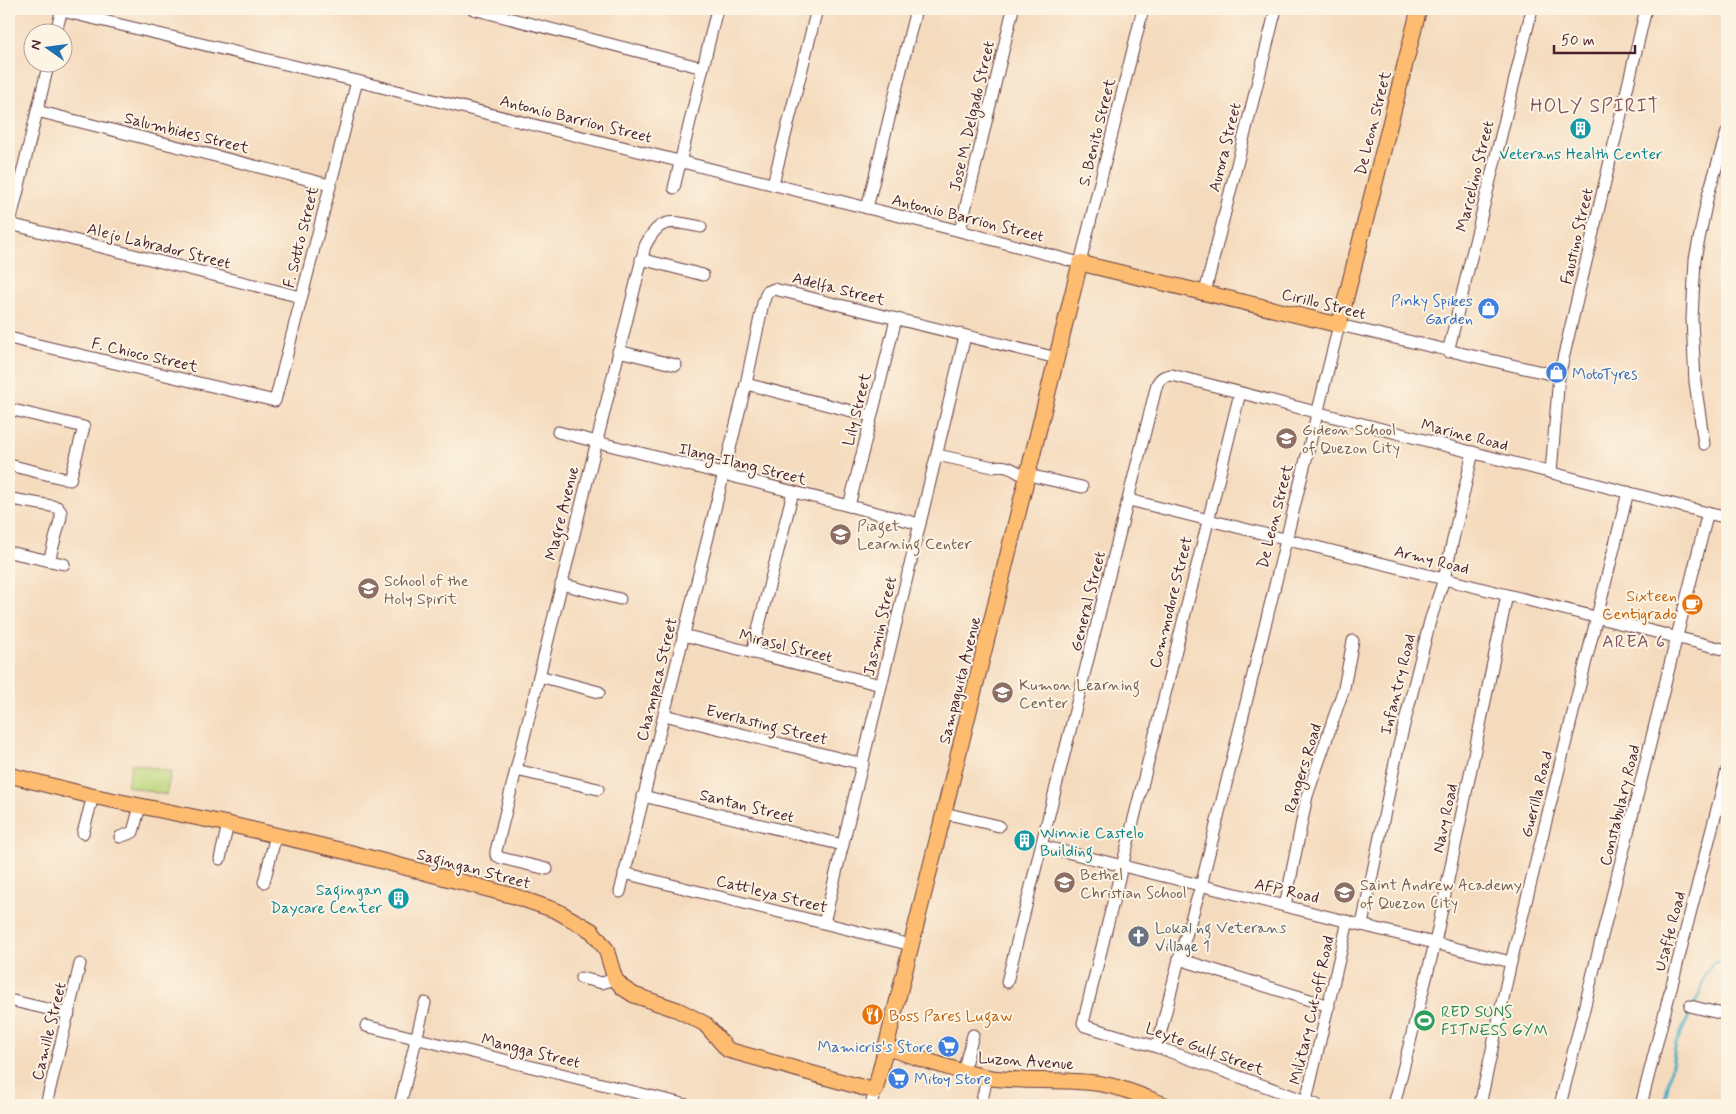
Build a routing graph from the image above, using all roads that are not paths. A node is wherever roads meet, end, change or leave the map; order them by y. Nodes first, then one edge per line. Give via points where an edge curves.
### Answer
1 (473, 9) edge
2 (717, 9) edge
3 (817, 9) edge
4 (916, 9) edge
5 (1013, 9) edge
6 (1143, 9) edge
7 (1276, 9) edge
8 (1419, 9) edge
9 (1532, 9) edge
10 (1646, 9) edge
11 (62, 10) edge
12 (703, 68) junction
13 (47, 72) edge
14 (357, 80) junction
15 (37, 111) junction
16 (1727, 132) edge
17 (680, 161) junction
18 (773, 184) junction
19 (330, 185) junction
20 (674, 188) dead end
21 (867, 208) junction
22 (9, 225) edge
23 (701, 228) dead end
24 (960, 231) junction
25 (641, 259) junction
26 (1080, 263) junction
27 (703, 275) dead end
28 (1205, 292) junction
29 (301, 297) junction
30 (896, 319) junction
31 (1339, 325) junction
32 (966, 336) junction
33 (9, 338) edge
34 (618, 351) junction
35 (1448, 352) junction
36 (1057, 358) junction
37 (676, 365) dead end
38 (1164, 376) joint
39 (1559, 376) junction
40 (746, 384) junction
41 (1240, 393) junction
42 (274, 401) joint
43 (9, 409) edge
44 (1317, 413) junction
45 (871, 416) junction
46 (558, 432) dead end
47 (596, 442) junction
48 (1704, 444) dead end
49 (1473, 452) junction
50 (937, 455) junction
51 (9, 465) edge
52 (1551, 472) junction
53 (724, 474) junction
54 (1023, 474) junction
55 (1082, 487) dead end
56 (793, 492) junction
57 (1628, 492) junction
58 (1129, 500) junction
59 (9, 501) edge
60 (849, 506) junction
61 (1708, 512) junction
62 (1727, 518) edge
63 (1208, 520) junction
64 (920, 524) junction
65 (1286, 540) junction
66 (9, 552) edge
67 (49, 561) junction
68 (64, 564) dead end
69 (1444, 579) junction
70 (561, 584) junction
71 (1508, 595) junction
72 (620, 599) dead end
73 (1596, 617) junction
74 (683, 635) junction
75 (1677, 638) junction
76 (1353, 641) dead end
77 (1727, 650) edge
78 (752, 653) junction
79 (538, 676) junction
80 (881, 685) junction
81 (599, 692) dead end
82 (664, 715) junction
83 (862, 764) junction
84 (516, 770) junction
85 (1727, 770) edge
86 (9, 774) edge
87 (598, 789) dead end
88 (93, 796) junction
89 (644, 796) junction
90 (140, 806) junction
91 (944, 813) junction
92 (228, 824) junction
93 (999, 826) dead end
94 (83, 833) dead end
95 (276, 835) junction
96 (120, 837) dead end
97 (843, 845) junction
98 (1042, 846) junction
99 (220, 859) dead end
100 (1121, 866) junction
101 (547, 869) dead end
102 (624, 873) junction
103 (264, 882) dead end
104 (1201, 886) junction
105 (620, 892) dead end
106 (1285, 906) junction
107 (1348, 922) junction
108 (824, 923) junction
109 (1362, 925) junction
110 (1435, 943) junction
111 (911, 945) junction
112 (1179, 959) junction
113 (1511, 962) junction
114 (80, 964) dead end
115 (581, 978) dead end
116 (615, 979) junction
117 (1007, 982) dead end
118 (9, 1000) edge
119 (425, 1003) dead end
120 (1329, 1006) junction
121 (1690, 1006) dead end
122 (68, 1014) junction
123 (1727, 1015) edge
124 (1082, 1023) joint
125 (366, 1026) dead end
126 (973, 1035) dead end
127 (416, 1039) junction
128 (885, 1047) junction
129 (1157, 1047) junction
130 (963, 1072) junction
131 (987, 1077) junction
132 (873, 1098) edge
133 (1641, 1102) edge
134 (1310, 1104) edge
135 (46, 1105) edge
136 (400, 1105) edge
137 (687, 1105) edge
138 (981, 1105) edge
139 (1165, 1105) edge
140 (1394, 1105) edge
141 (1480, 1105) edge
142 (1560, 1105) edge

1 - 12 street
2 - 12 street
3 - 18 street
4 - 21 street
5 - 24 street, Jose M. Delgado Street
6 - 26 street, S. Benito Street
7 - 28 street, Aurora Street
8 - 31 main road, De Leon Street
9 - 35 street, Marcelino Street
10 - 39 street, Faustino Street
11 - 14 street, Antonio Barrion Street
12 - 17 street
13 - 15 street
14 - 17 street, Antonio Barrion Street
14 - 19 street, F. Sotto Street
15 - 19 street, Salumbides Street
15 - 22 street
16 - 48 street via 1708,195 1696,259 1692,319 1695,382
17 - 18 street, Antonio Barrion Street
17 - 20 street
18 - 21 street, Antonio Barrion Street
19 - 29 street, F. Sotto Street
21 - 24 street, Antonio Barrion Street
22 - 29 street, Alejo Labrador Street
23 - 25 street, Magre Avenue via 673,222 658,226
24 - 26 street, Antonio Barrion Street
25 - 27 street
25 - 34 street, Magre Avenue
26 - 28 main road, Cirillo Street
26 - 36 main road, Sampaguita Avenue
28 - 31 main road, Cirillo Street
29 - 42 street, F. Sotto Street
30 - 32 street, Adelfa Street
30 - 40 street, Adelfa Street via 771,290 763,303
30 - 45 street, Lily Street
31 - 35 street, Cirillo Street
31 - 44 street, De Leon Street
32 - 36 street, Adelfa Street
32 - 50 street, Jasmin Street
33 - 42 street, F. Chioco Street
34 - 37 street
34 - 47 street, Magre Avenue
35 - 39 street, Cirillo Street
36 - 54 main road, Sampaguita Avenue
38 - 41 street, Marine Road via 1172,375
38 - 58 street, General Street via 1157,384
39 - 52 street, Faustino Street
40 - 45 street
40 - 53 street, Adelfa Street
41 - 44 street, Marine Road
41 - 63 street, Commodore Street
43 - 51 street via 84,427 70,480
44 - 49 street, Marine Road
44 - 65 street, De Leon Street
45 - 60 street, Lily Street
46 - 47 street, Ilang-Ilang Street
47 - 53 street, Ilang-Ilang Street
47 - 70 street, Magre Avenue
49 - 52 street, Marine Road
49 - 69 street, Infantry Road
50 - 54 street via 1012,468
50 - 64 street, Jasmin Street
52 - 57 street, Marine Road
53 - 56 street, Ilang-Ilang Street
53 - 74 street, Champaca Street
54 - 55 street
54 - 91 main road, Sampaguita Avenue
56 - 60 street, Ilang-Ilang Street
56 - 78 street
57 - 61 street, Marine Road
57 - 73 street, Guerilla Road
58 - 63 street, Army Road
58 - 98 street, General Street
59 - 67 street via 58,507 61,518
60 - 64 street, Ilang-Ilang Street
61 - 62 street, Marine Road
61 - 75 street, Constabulary Road
63 - 65 street, Army Road
63 - 100 street, Commodore Street
64 - 80 street, Jasmin Street
65 - 69 street, Army Road
65 - 104 street, De Leon Street
66 - 67 street
67 - 68 street
69 - 71 street, Army Road
69 - 109 street, Infantry Road via 1430,621 1396,757
70 - 72 street
70 - 79 street, Magre Avenue
71 - 73 street, Army Road
71 - 110 street, Navy Road
73 - 75 street, Army Road
73 - 113 street, Guerilla Road
74 - 78 street, Mirasol Street
74 - 82 street, Champaca Street
75 - 77 street, Army Road
75 - 142 street, Constabulary Road
76 - 106 street, Rangers Road via 1344,688 1308,796
78 - 80 street, Mirasol Street
79 - 81 street
79 - 84 street, Magre Avenue
80 - 83 street, Jasmin Street
82 - 83 street, Everlasting Street
82 - 89 street, Champaca Street
83 - 97 street, Jasmin Street
84 - 87 street
84 - 101 street, Magre Avenue via 496,855
85 - 133 street, Usaffe Road
86 - 88 main road, Sagingan Street
88 - 90 main road, Sagingan Street
88 - 94 street
89 - 97 street, Santan Street
89 - 102 street, Champaca Street
90 - 92 main road, Sagingan Street
90 - 96 street via 133,832
91 - 93 street
91 - 111 main road, Sampaguita Avenue
92 - 95 main road, Sagingan Street
92 - 99 street
95 - 103 street
95 - 116 main road, Sagingan Street via 514,896 557,911 592,931 606,949
97 - 108 street, Jasmin Street
98 - 100 street, AFP Road
98 - 117 street, General Street
100 - 104 street, AFP Road
100 - 124 street, Commodore Street
102 - 105 street, Champaca Street
102 - 108 street, Cattleya Street
104 - 106 street, AFP Road
104 - 112 street, De Leon Street
106 - 107 street, AFP Road
107 - 109 street, AFP Road
107 - 120 street, Military Cut-off Road
108 - 111 street, Cattleya Street
109 - 110 street, AFP Road
110 - 113 street, AFP Road
110 - 140 street, Navy Road
111 - 128 main road, Sampaguita Avenue
112 - 120 street
112 - 129 street, De Leon Street
113 - 141 street, Guerilla Road
114 - 122 street, Camille Street
115 - 116 street via 602,983
116 - 132 main road via 634,994 705,1024 728,1050
118 - 122 street
119 - 127 street
120 - 134 street, Military Cut-off Road
121 - 123 street
122 - 135 street, Camille Street
124 - 129 street, Leyte Gulf Street
125 - 127 street, Mangga Street
126 - 130 street
127 - 136 street
127 - 137 street, Mangga Street
128 - 130 main road, Luzon Avenue
128 - 132 main road, Sampaguita Avenue
129 - 134 street, Leyte Gulf Street
130 - 131 main road, Luzon Avenue
131 - 138 street
131 - 139 main road, Luzon Avenue via 1097,1084 1120,1088

